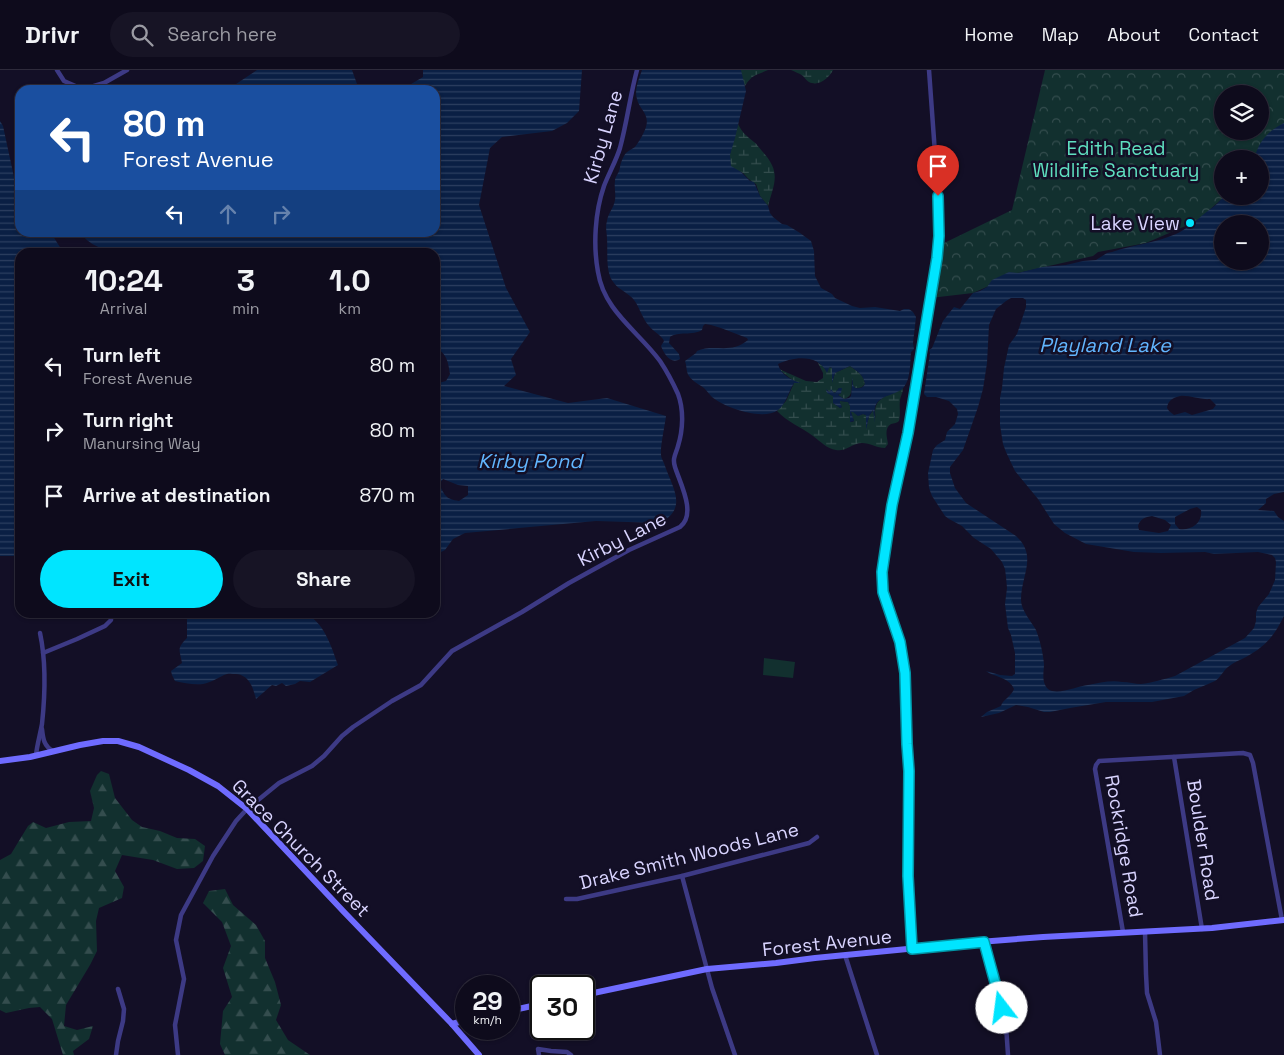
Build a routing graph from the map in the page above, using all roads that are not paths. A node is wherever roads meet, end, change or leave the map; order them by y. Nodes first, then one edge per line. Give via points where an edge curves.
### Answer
1 (57, 70) edge
2 (127, 70) edge
3 (637, 70) edge
4 (928, 70) edge
5 (72, 85) edge
6 (99, 85) edge
7 (110, 618) edge
8 (40, 633) dead end
9 (43, 653) junction
10 (42, 725) junction
11 (53, 751) junction
12 (36, 755) junction
13 (1174, 757) junction
14 (0, 761) edge
15 (247, 809) junction
16 (817, 837) dead end
17 (682, 876) junction
18 (566, 899) dead end
19 (1283, 920) edge
20 (1202, 929) junction
21 (1124, 932) junction
22 (1145, 932) junction
23 (984, 942) junction
24 (912, 949) junction
25 (845, 955) junction
26 (707, 969) junction
27 (118, 989) dead end
28 (595, 993) edge
29 (455, 1023) edge
30 (452, 1024) junction
31 (116, 1055) edge
32 (178, 1055) edge
33 (479, 1055) edge
34 (539, 1055) edge
35 (571, 1055) edge
36 (735, 1055) edge
37 (878, 1055) edge
38 (1008, 1055) edge
39 (1160, 1055) edge

1 - 5 street
2 - 6 street
3 - 15 street, Kirby Lane via 618,154 598,215 597,271 605,297 660,361 678,394 683,423 673,458 687,502 688,518 680,527 629,550 452,651 421,686 353,727 312,766 279,783
4 - 24 street via 937,180 937,258 882,572 883,592 900,642 905,673
7 - 9 street via 105,626
8 - 9 street
9 - 10 street
10 - 11 street via 45,745
10 - 12 street
11 - 12 street, Grace Church Street
11 - 15 street, Grace Church Street via 103,741 124,742 204,777
12 - 14 street, Grace Church Street
13 - 19 street via 1250,755
13 - 20 street, Boulder Road
13 - 21 street, Rockridge Road via 1099,761 1096,765
15 - 30 street, Grace Church Street
15 - 32 street via 213,856 181,914 176,940 184,979 175,1025
16 - 17 street, Drake Smith Woods Lane via 809,843
17 - 18 street, Drake Smith Woods Lane
17 - 26 street
19 - 20 street, Forest Avenue
20 - 22 street, Forest Avenue
21 - 22 street, Forest Avenue
21 - 23 street, Forest Avenue
22 - 39 street via 1147,994 1156,1022
23 - 24 street, Forest Avenue
23 - 38 street via 1006,1025
24 - 25 street, Forest Avenue
25 - 26 street, Forest Avenue
25 - 37 street
26 - 28 street, Forest Avenue
26 - 36 street
27 - 31 street via 124,1009
29 - 30 street
30 - 33 street, Grace Church Street
34 - 35 street via 538,1049

